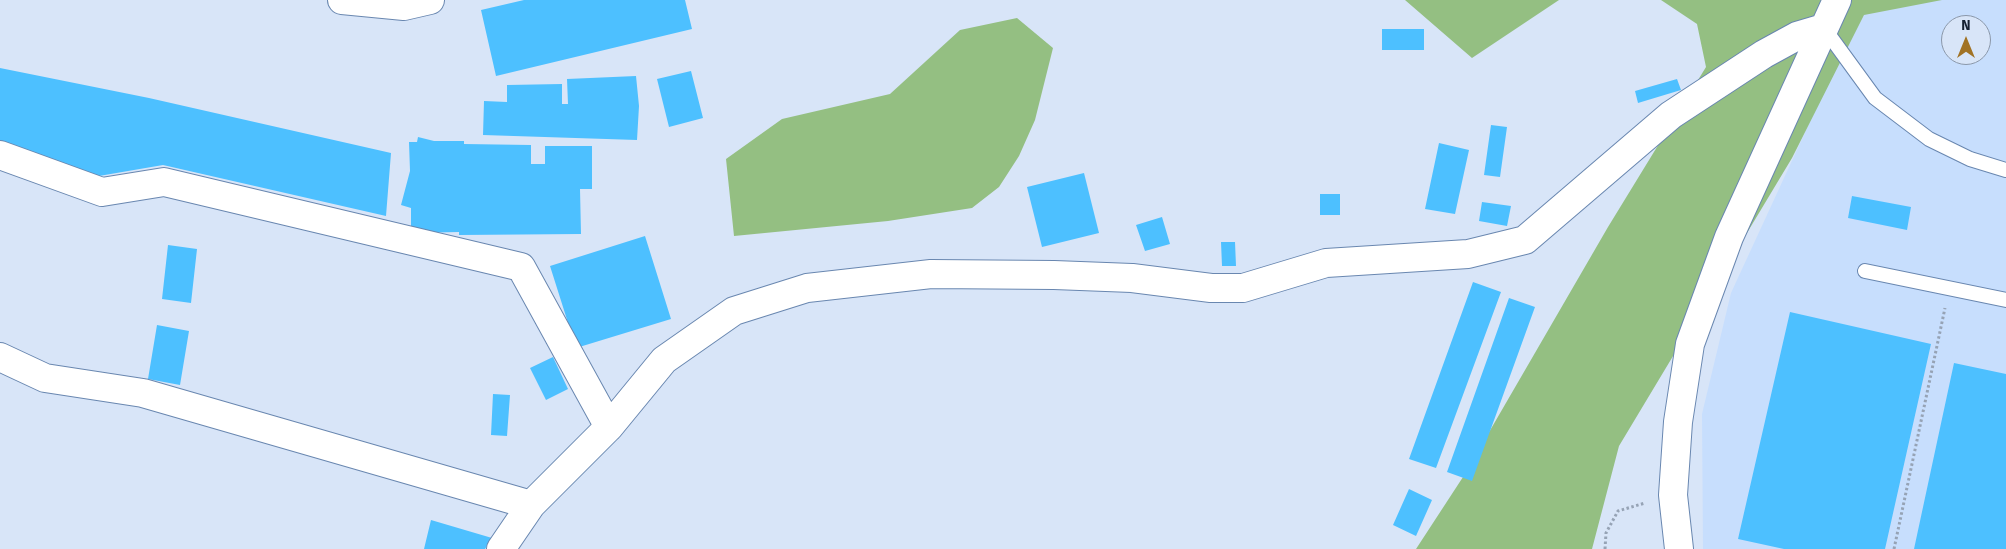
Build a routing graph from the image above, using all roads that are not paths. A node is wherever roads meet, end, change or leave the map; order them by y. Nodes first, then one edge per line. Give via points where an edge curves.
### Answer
1 (342, 0) edge
2 (430, 0) edge
3 (1837, 0) edge
4 (1824, 28) junction
5 (0, 155) edge
6 (2006, 170) edge
7 (1865, 271) dead end
8 (2006, 300) edge
9 (0, 357) edge
10 (609, 427) junction
11 (532, 505) junction
12 (501, 549) edge
13 (1680, 549) edge

1 - 2 street via 404,6
3 - 4 street
4 - 6 lane via 1875,98 1929,139 1970,159
4 - 10 street via 1797,36 1764,54 1671,115 1525,240 1468,254 1326,263 1242,288 1211,288 1132,278 931,274 807,288 734,311 664,360
4 - 13 street via 1729,237 1690,344 1678,422 1672,495
5 - 10 street via 102,192 164,182 521,267
7 - 8 lane
9 - 11 street via 45,378 144,393
10 - 11 street
11 - 12 street

